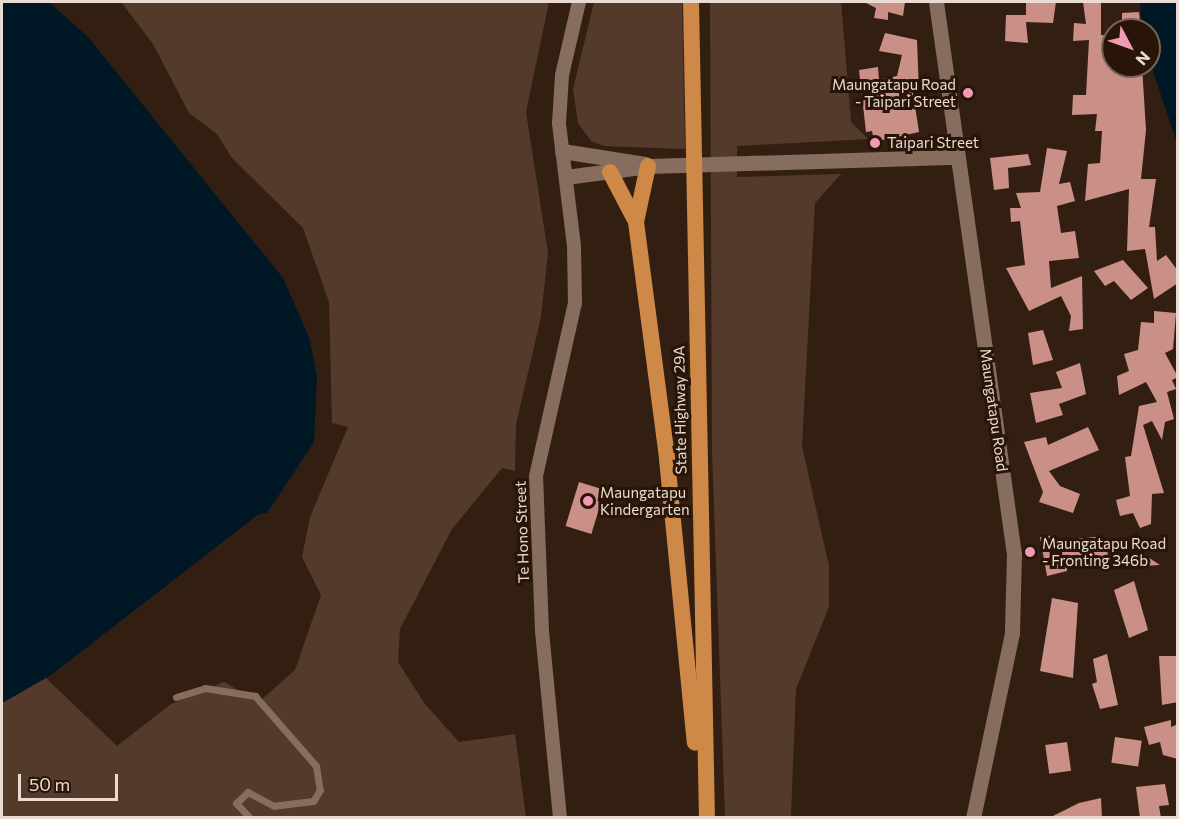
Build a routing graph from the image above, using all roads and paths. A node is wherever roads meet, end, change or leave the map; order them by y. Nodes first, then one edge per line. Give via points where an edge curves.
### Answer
1 (579, 2) edge
2 (691, 2) edge
3 (936, 2) edge
4 (562, 151) junction
5 (958, 157) junction
6 (656, 166) junction
7 (610, 172) junction
8 (566, 177) junction
9 (636, 222) junction
10 (176, 697) dead end
11 (706, 782) junction
12 (250, 818) edge
13 (560, 818) edge
14 (707, 818) edge
15 (973, 818) edge

1 - 4 street via 562,75
2 - 11 highway, State Highway 29A
3 - 5 street, Maungatapu Road
4 - 6 street
4 - 8 street
5 - 6 street
5 - 15 street, Maungatapu Road via 1015,594
6 - 7 street
6 - 9 highway via 641,177
7 - 8 street
7 - 9 highway
8 - 13 street, Te Hono Street via 575,303 536,476 542,632
9 - 11 highway via 667,459 695,744
10 - 12 lane via 205,688 255,696 316,766 320,790 313,801 274,806 248,792 236,803
11 - 14 highway, State Highway 29A

